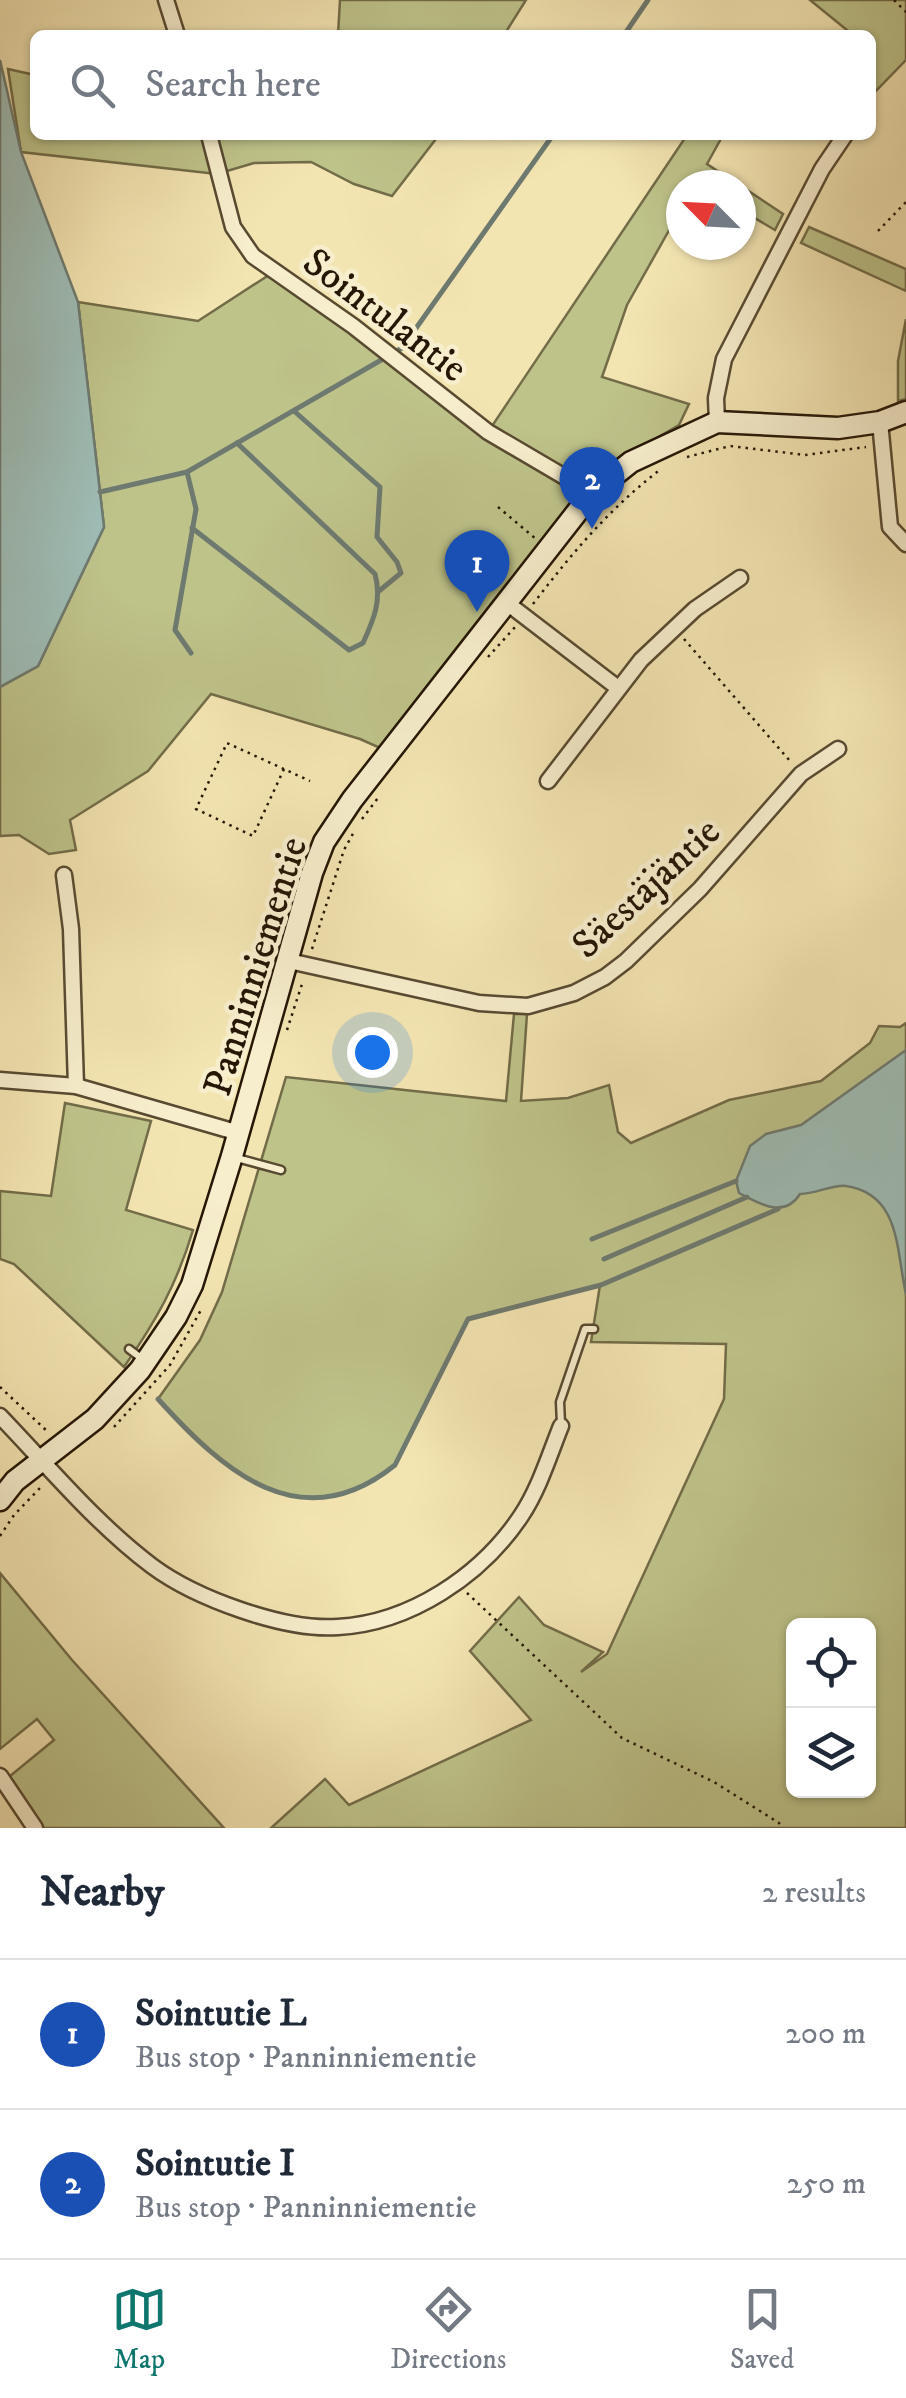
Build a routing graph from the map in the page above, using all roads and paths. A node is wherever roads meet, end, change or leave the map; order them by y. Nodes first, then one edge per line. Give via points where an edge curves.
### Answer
1 (166, 0) edge
2 (894, 0) edge
3 (906, 12) edge
4 (175, 30) edge
5 (210, 140) edge
6 (842, 140) edge
7 (906, 202) edge
8 (878, 231) dead end
9 (906, 412) edge
10 (717, 422) junction
11 (880, 422) junction
12 (882, 445) junction
13 (685, 458) dead end
14 (666, 466) dead end
15 (592, 493) junction
16 (498, 507) dead end
17 (906, 544) edge
18 (549, 548) junction
19 (740, 578) dead end
20 (507, 603) junction
21 (524, 616) junction
22 (674, 628) junction
23 (480, 666) dead end
24 (618, 688) junction
25 (838, 749) dead end
26 (284, 769) junction
27 (800, 774) junction
28 (310, 781) dead end
29 (548, 781) dead end
30 (383, 792) dead end
31 (64, 875) dead end
32 (298, 963) junction
33 (286, 1035) dead end
34 (0, 1080) edge
35 (76, 1086) junction
36 (239, 1133) junction
37 (232, 1156) junction
38 (281, 1170) dead end
39 (202, 1308) dead end
40 (594, 1328) dead end
41 (128, 1348) dead end
42 (146, 1362) junction
43 (0, 1387) edge
44 (0, 1416) edge
45 (562, 1426) joint
46 (112, 1428) dead end
47 (62, 1444) junction
48 (48, 1466) junction
49 (0, 1500) edge
50 (0, 1536) edge
51 (456, 1582) junction
52 (0, 1776) edge
53 (34, 1828) edge
54 (781, 1828) edge

1 - 4 street
2 - 3 path
5 - 15 street, Sointulantie via 233,227 253,256 488,432
6 - 10 street via 724,359
7 - 8 path
9 - 11 street, Panninniementie
10 - 11 street, Panninniementie via 838,428
10 - 15 street, Panninniementie via 631,462
11 - 12 street
12 - 13 path via 805,455 730,446
12 - 17 street via 890,526
14 - 21 path via 592,528
15 - 18 street, Panninniementie
16 - 18 path
18 - 20 street, Panninniementie
19 - 22 street
20 - 21 street
20 - 32 street, Panninniementie via 324,842 312,873
21 - 23 path
21 - 24 street
22 - 24 street
22 - 27 path
24 - 29 street
25 - 27 street, Säestäjäntie
26 - 26 path via 226,743 196,809 253,836
26 - 28 path
27 - 32 street, Säestäjäntie via 680,909 626,960 574,993 528,1006 479,1003
30 - 32 path via 344,850
31 - 35 street
32 - 33 path
32 - 36 street, Panninniementie
34 - 35 street
35 - 36 street
36 - 37 street, Panninniementie
37 - 38 lane
37 - 42 street, Panninniementie via 192,1285
39 - 46 path via 170,1365
40 - 45 lane via 586,1329 560,1402
41 - 42 lane
42 - 47 street, Panninniementie via 95,1420
43 - 47 path
44 - 48 street
45 - 51 street via 520,1517
47 - 48 street, Panninniementie
48 - 49 street, Panninniementie via 15,1481
48 - 50 path
48 - 51 street via 153,1567 195,1593 264,1618 336,1628 394,1617
51 - 54 path via 622,1738 714,1782
52 - 53 street

